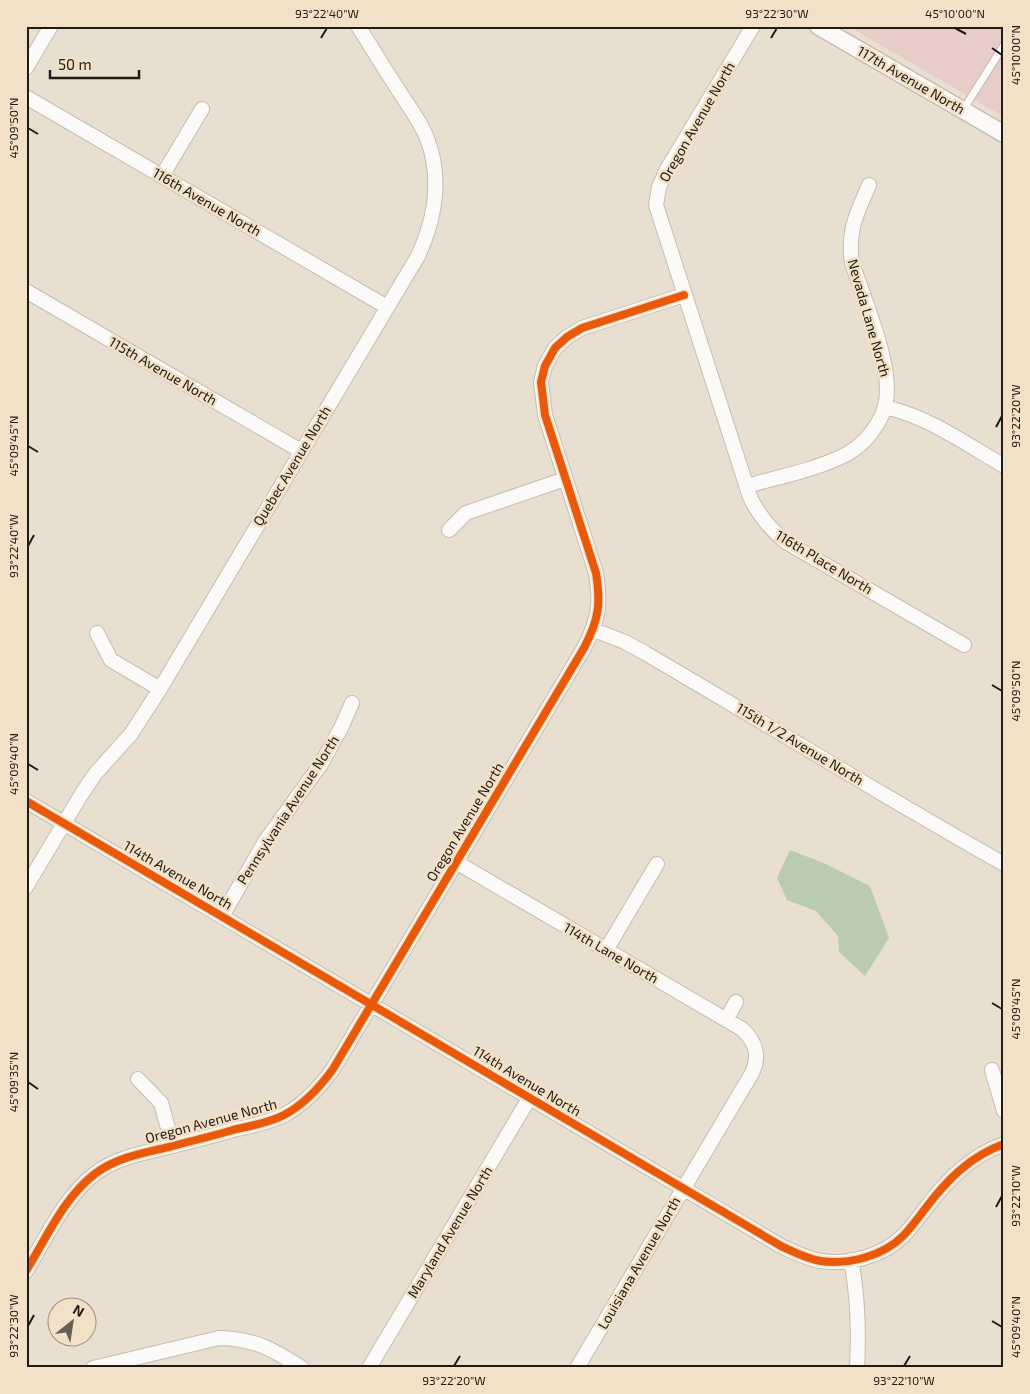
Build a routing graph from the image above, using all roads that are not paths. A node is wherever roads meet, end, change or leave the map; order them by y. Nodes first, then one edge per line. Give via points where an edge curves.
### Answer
1 (51, 26) edge
2 (358, 26) edge
3 (753, 26) edge
4 (818, 26) edge
5 (1004, 44) edge
6 (26, 68) edge
7 (26, 97) edge
8 (202, 108) dead end
9 (963, 111) junction
10 (1004, 134) edge
11 (162, 176) junction
12 (869, 185) dead end
13 (26, 291) edge
14 (684, 295) junction
15 (387, 307) junction
16 (885, 407) junction
17 (301, 451) junction
18 (1003, 465) edge
19 (566, 479) junction
20 (747, 486) junction
21 (449, 530) dead end
22 (594, 630) junction
23 (97, 633) dead end
24 (964, 645) dead end
25 (160, 689) junction
26 (352, 703) dead end
27 (26, 801) edge
28 (64, 824) junction
29 (456, 862) junction
30 (657, 864) dead end
31 (1004, 864) edge
32 (26, 886) edge
33 (222, 916) junction
34 (606, 950) junction
35 (736, 1002) dead end
36 (372, 1004) junction
37 (726, 1020) junction
38 (756, 1053) joint
39 (992, 1070) dead end
40 (138, 1079) dead end
41 (530, 1097) junction
42 (1004, 1112) edge
43 (1004, 1144) edge
44 (173, 1146) junction
45 (683, 1188) junction
46 (851, 1260) junction
47 (26, 1271) edge
48 (93, 1368) edge
49 (302, 1368) edge
50 (370, 1368) edge
51 (578, 1368) edge
52 (857, 1368) edge

1 - 6 street
2 - 15 street, Quebec Avenue North via 428,140 434,164 434,211 428,234
3 - 14 street, Oregon Avenue North via 658,187 656,205
4 - 9 street, 117th Avenue North
5 - 9 lane
7 - 11 street, 116th Avenue North
8 - 11 street
9 - 10 street, 117th Avenue North
11 - 15 street, 116th Avenue North
12 - 16 street, Nevada Lane North via 851,232 850,247 852,263 884,359
13 - 17 street, 115th Avenue North
14 - 19 street, Oregon Avenue North via 582,328 555,348 544,366 542,398
14 - 20 street, 116th Place North
15 - 17 street, Quebec Avenue North
16 - 18 street via 937,427
16 - 20 street, Nevada Lane North via 871,433 846,455
17 - 25 street, Quebec Avenue North
19 - 21 street via 466,513
19 - 22 street, Oregon Avenue North via 596,573 599,593
20 - 24 street, 116th Place North via 758,514 786,542
22 - 29 street, Oregon Avenue North
22 - 31 street, 115th 1/2 Avenue North via 646,653
23 - 25 street via 111,660
25 - 28 street, Quebec Avenue North via 131,734 95,774
26 - 33 street, Pennsylvania Avenue North via 321,764 266,840
27 - 28 street, 114th Avenue North
28 - 32 street, Quebec Avenue North
28 - 33 street, 114th Avenue North
29 - 34 street, 114th Lane North
29 - 36 street, Oregon Avenue North
30 - 34 street
33 - 36 street, 114th Avenue North
34 - 37 street, 114th Lane North
35 - 37 street
36 - 41 street, 114th Avenue North
36 - 44 street, Oregon Avenue North via 333,1069 303,1102 284,1115 262,1123
37 - 38 street, 114th Lane North via 749,1036
38 - 45 street, Louisiana Avenue North via 752,1073
39 - 42 street
40 - 44 street via 161,1103
41 - 45 street, 114th Avenue North
41 - 50 street, Maryland Avenue North
43 - 46 street, 114th Avenue North via 975,1158 952,1176 903,1236 888,1248
44 - 47 street, Oregon Avenue North via 115,1162 78,1188
45 - 46 street, 114th Avenue North via 781,1246 820,1261
45 - 51 street, Louisiana Avenue North
46 - 52 street via 859,1320
48 - 49 street via 219,1338 239,1338 274,1350

